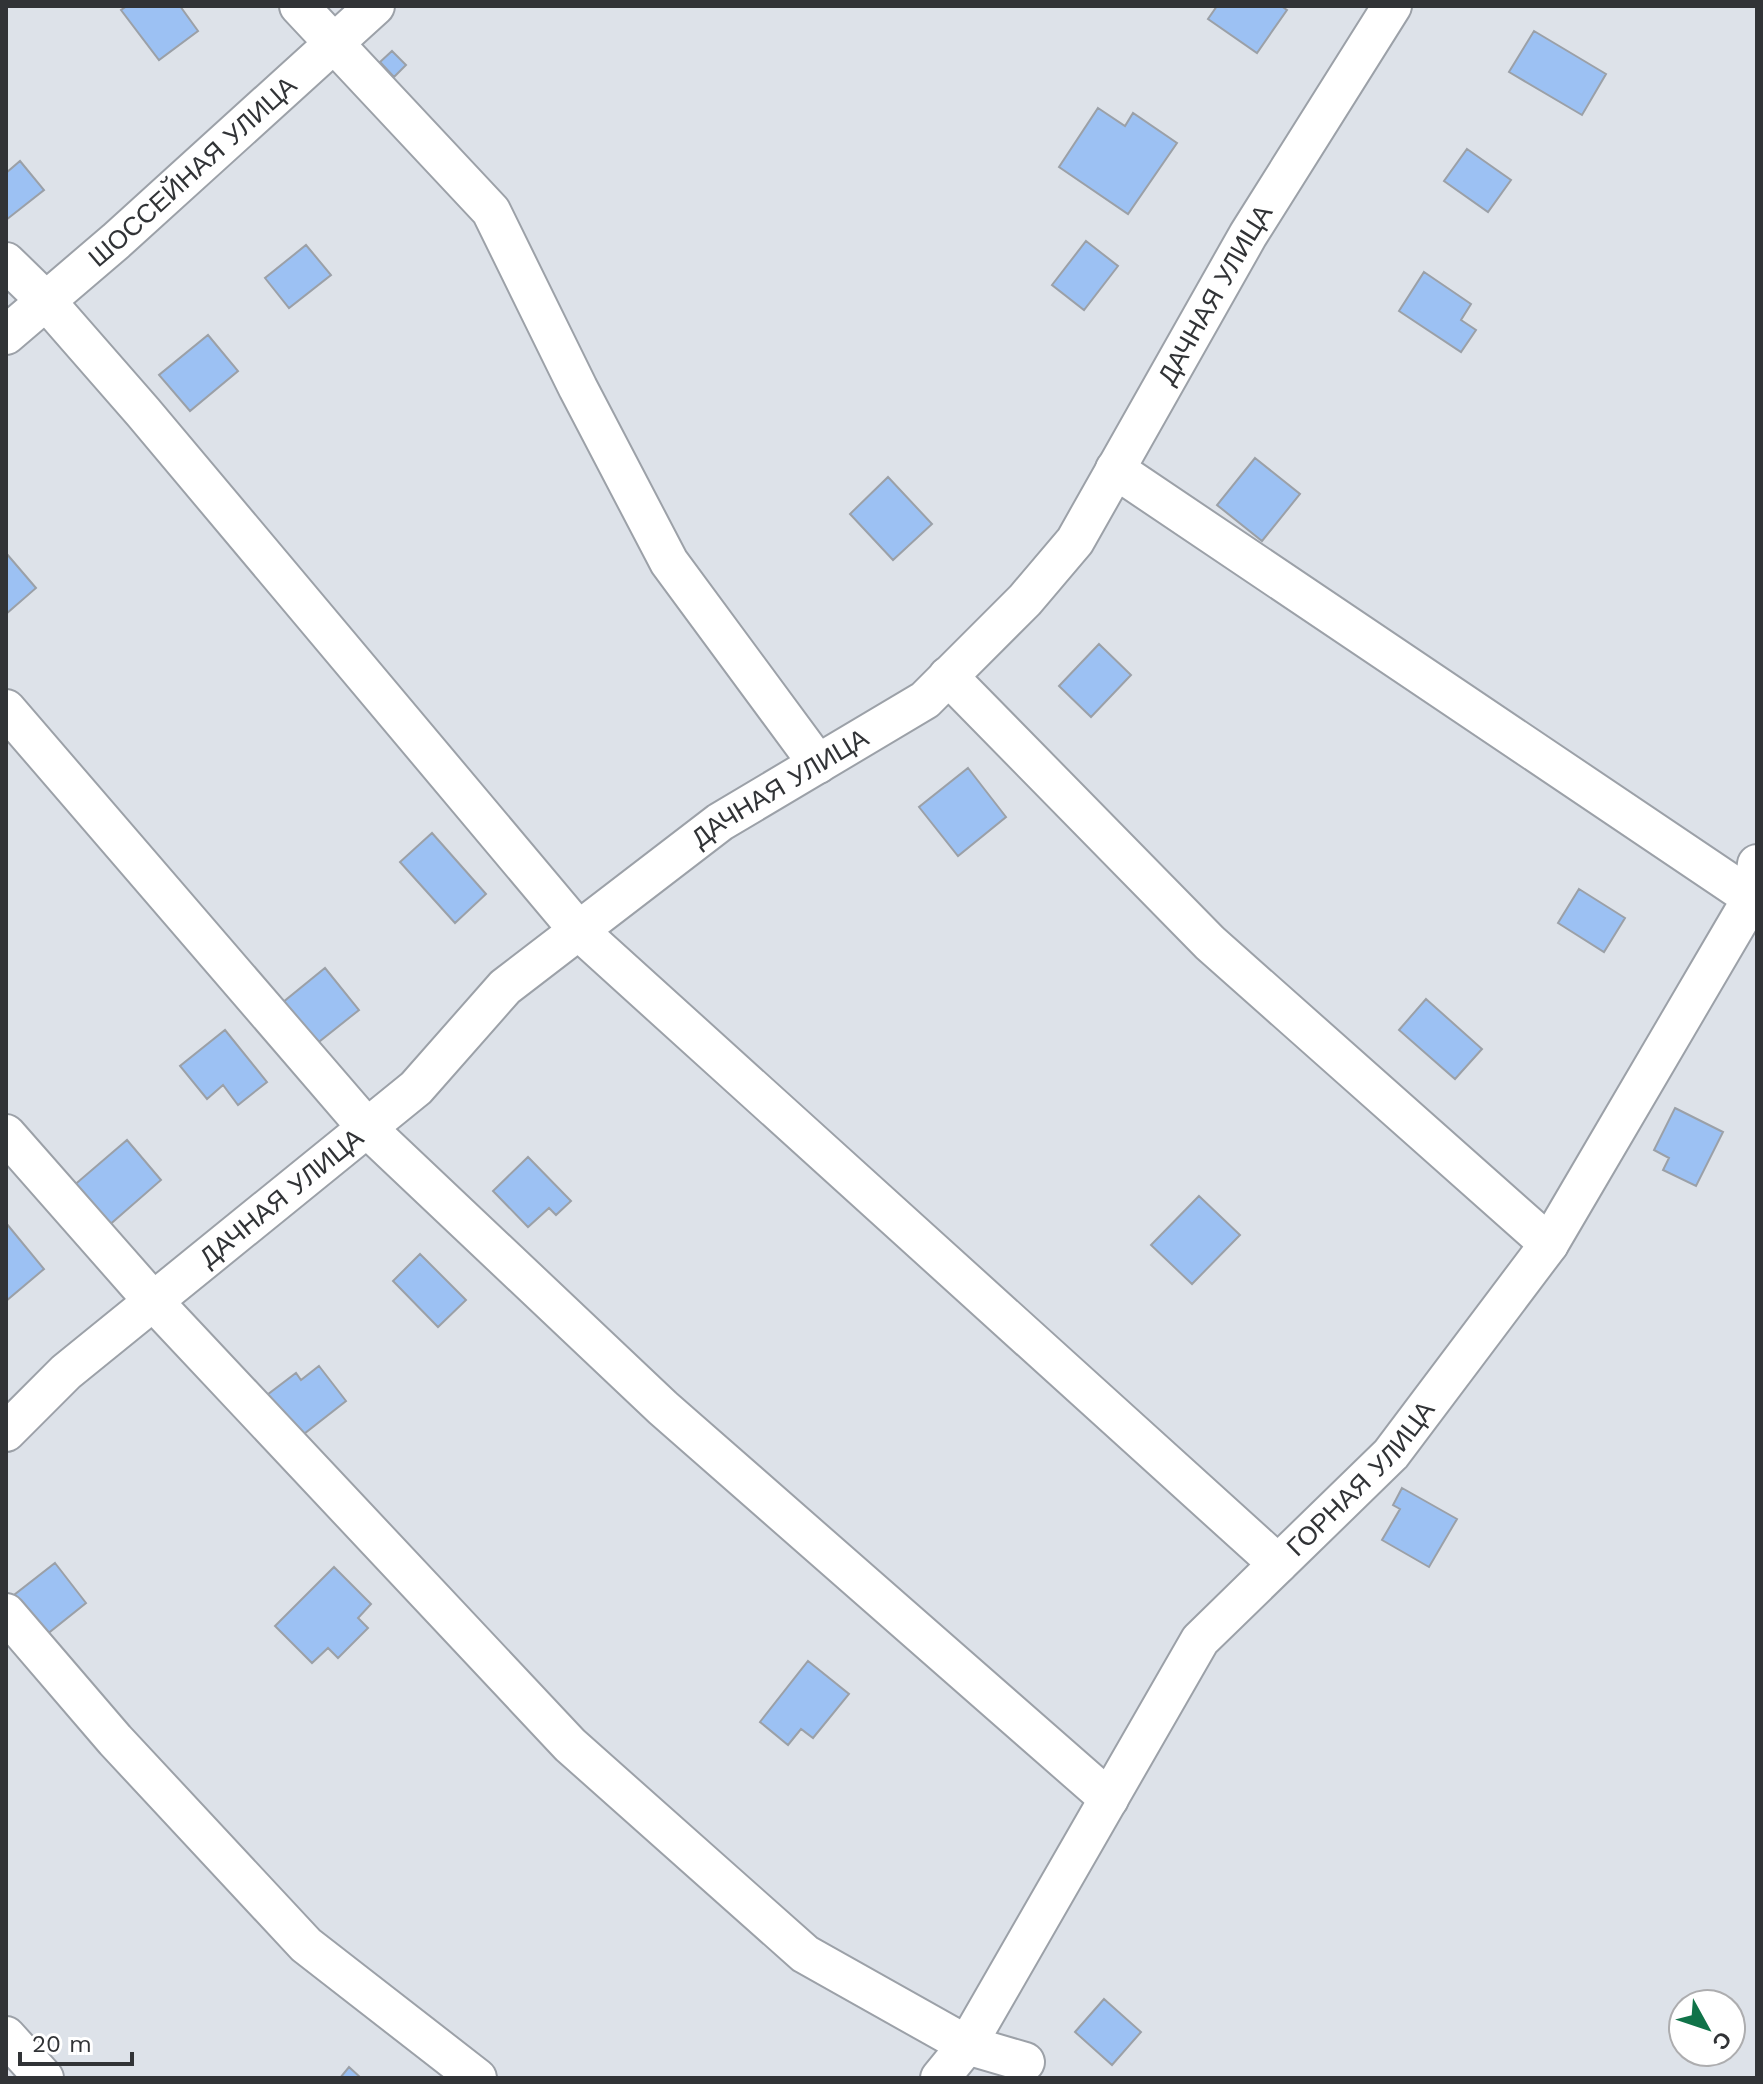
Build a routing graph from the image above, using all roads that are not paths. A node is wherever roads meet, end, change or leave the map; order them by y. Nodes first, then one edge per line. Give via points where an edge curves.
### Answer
1 (299, 6) edge
2 (375, 6) edge
3 (1392, 6) edge
4 (335, 42) junction
5 (6, 262) edge
6 (46, 301) junction
7 (6, 335) edge
8 (1115, 469) junction
9 (948, 676) junction
10 (6, 709) edge
11 (818, 764) junction
12 (1754, 881) edge
13 (579, 931) junction
14 (368, 1129) junction
15 (6, 1134) edge
16 (1549, 1244) junction
17 (153, 1301) junction
18 (6, 1432) edge
19 (1278, 1564) junction
20 (6, 1613) edge
21 (1109, 1799) junction
22 (6, 2036) edge
23 (967, 2045) junction
24 (1025, 2062) dead end
25 (44, 2078) edge
26 (477, 2078) edge
27 (940, 2078) edge

1 - 4 street
2 - 4 street, ШОССЕЙНАЯ УЛИЦА
3 - 8 street, ДАЧНАЯ УЛИЦА via 1248,235
4 - 6 street, ШОССЕЙНАЯ УЛИЦА
4 - 11 street via 491,211 669,562
5 - 6 street
6 - 7 street, ШОССЕЙНАЯ УЛИЦА
6 - 13 street
8 - 9 street, ДАЧНАЯ УЛИЦА via 1075,541 1025,600
8 - 12 street
9 - 11 street, ДАЧНАЯ УЛИЦА via 925,700
9 - 16 street via 1210,943
10 - 14 street
11 - 13 street, ДАЧНАЯ УЛИЦА via 720,822
12 - 16 street, ГОРНАЯ УЛИЦА
13 - 14 street, ДАЧНАЯ УЛИЦА via 505,987 416,1088
13 - 19 street
14 - 17 street, ДАЧНАЯ УЛИЦА
14 - 21 street via 663,1408
15 - 17 street
16 - 19 street, ГОРНАЯ УЛИЦА via 1391,1454
17 - 18 street, ДАЧНАЯ УЛИЦА via 66,1372
17 - 23 street via 570,1745 805,1954
19 - 21 street, ГОРНАЯ УЛИЦА via 1200,1640
20 - 26 street via 115,1740 306,1945
21 - 23 street, ГОРНАЯ УЛИЦА
22 - 25 street
23 - 24 street
23 - 27 street, ГОРНАЯ УЛИЦА

